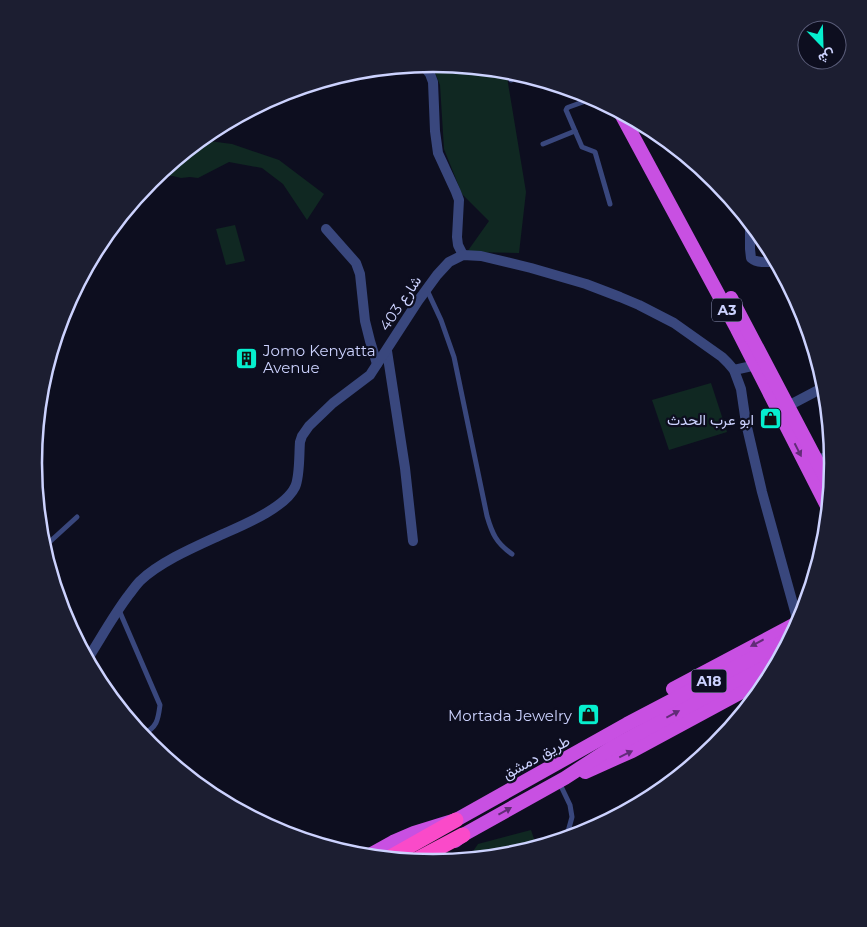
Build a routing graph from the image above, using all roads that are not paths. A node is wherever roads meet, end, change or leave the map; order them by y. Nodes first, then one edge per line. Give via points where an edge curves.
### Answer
1 (429, 72) edge
2 (583, 102) edge
3 (627, 124) edge
4 (575, 130) junction
5 (641, 132) edge
6 (543, 144) dead end
7 (610, 204) dead end
8 (326, 229) dead end
9 (750, 233) edge
10 (463, 254) junction
11 (768, 261) edge
12 (426, 290) junction
13 (386, 350) junction
14 (760, 363) junction
15 (377, 364) junction
16 (734, 370) junction
17 (818, 390) edge
18 (788, 406) junction
19 (824, 455) edge
20 (815, 459) junction
21 (824, 475) edge
22 (823, 497) edge
23 (77, 517) dead end
24 (50, 541) edge
25 (413, 541) dead end
26 (512, 554) dead end
27 (119, 609) junction
28 (796, 609) edge
29 (788, 627) edge
30 (780, 644) edge
31 (92, 653) edge
32 (770, 662) edge
33 (757, 683) edge
34 (629, 730) junction
35 (149, 731) edge
36 (542, 772) junction
37 (562, 779) junction
38 (456, 820) junction
39 (568, 831) edge
40 (463, 835) junction
41 (377, 850) edge
42 (398, 853) edge
43 (427, 854) edge
44 (439, 854) edge

1 - 10 street via 433,82 438,153 459,200 457,238
2 - 4 lane via 566,110
3 - 14 highway, A3
4 - 6 lane
4 - 7 lane via 582,147 595,152
5 - 14 highway, A3
8 - 15 street via 356,262 365,321
9 - 11 street via 752,258
10 - 12 street, شارع 403 via 444,267
10 - 16 street via 564,277 639,305 683,329 722,357
12 - 13 street, شارع 403
12 - 26 lane via 454,357 490,527 499,544
13 - 15 street, شارع 403
13 - 25 street
14 - 16 street
14 - 18 highway, A3
14 -> 22 highway, A3
15 - 27 street, شارع 403 via 302,436 297,481 290,495 264,514 161,565 139,581
16 - 28 street via 764,500
17 - 18 street
18 - 20 highway, A3
19 - 20 lane
20 - 21 highway, A3
23 - 24 lane
27 - 31 street, شارع 403
27 - 35 lane via 160,705 158,721
29 -> 36 highway via 584,737
30 - 34 highway, طريق دمشق / A18
34 -> 32 highway, طريق دمشق / A18
37 -> 33 highway via 632,751
34 - 36 highway, طريق دمشق / A18
34 - 37 highway, طريق دمشق / A18 via 611,748
36 - 38 highway, طريق دمشق / A18
37 - 39 lane via 572,817
40 -> 37 highway, طريق دمشق / A18
38 - 41 highway, طريق دمشق via 414,833
38 - 42 highway
40 - 43 highway
40 - 44 highway, طريق دمشق

